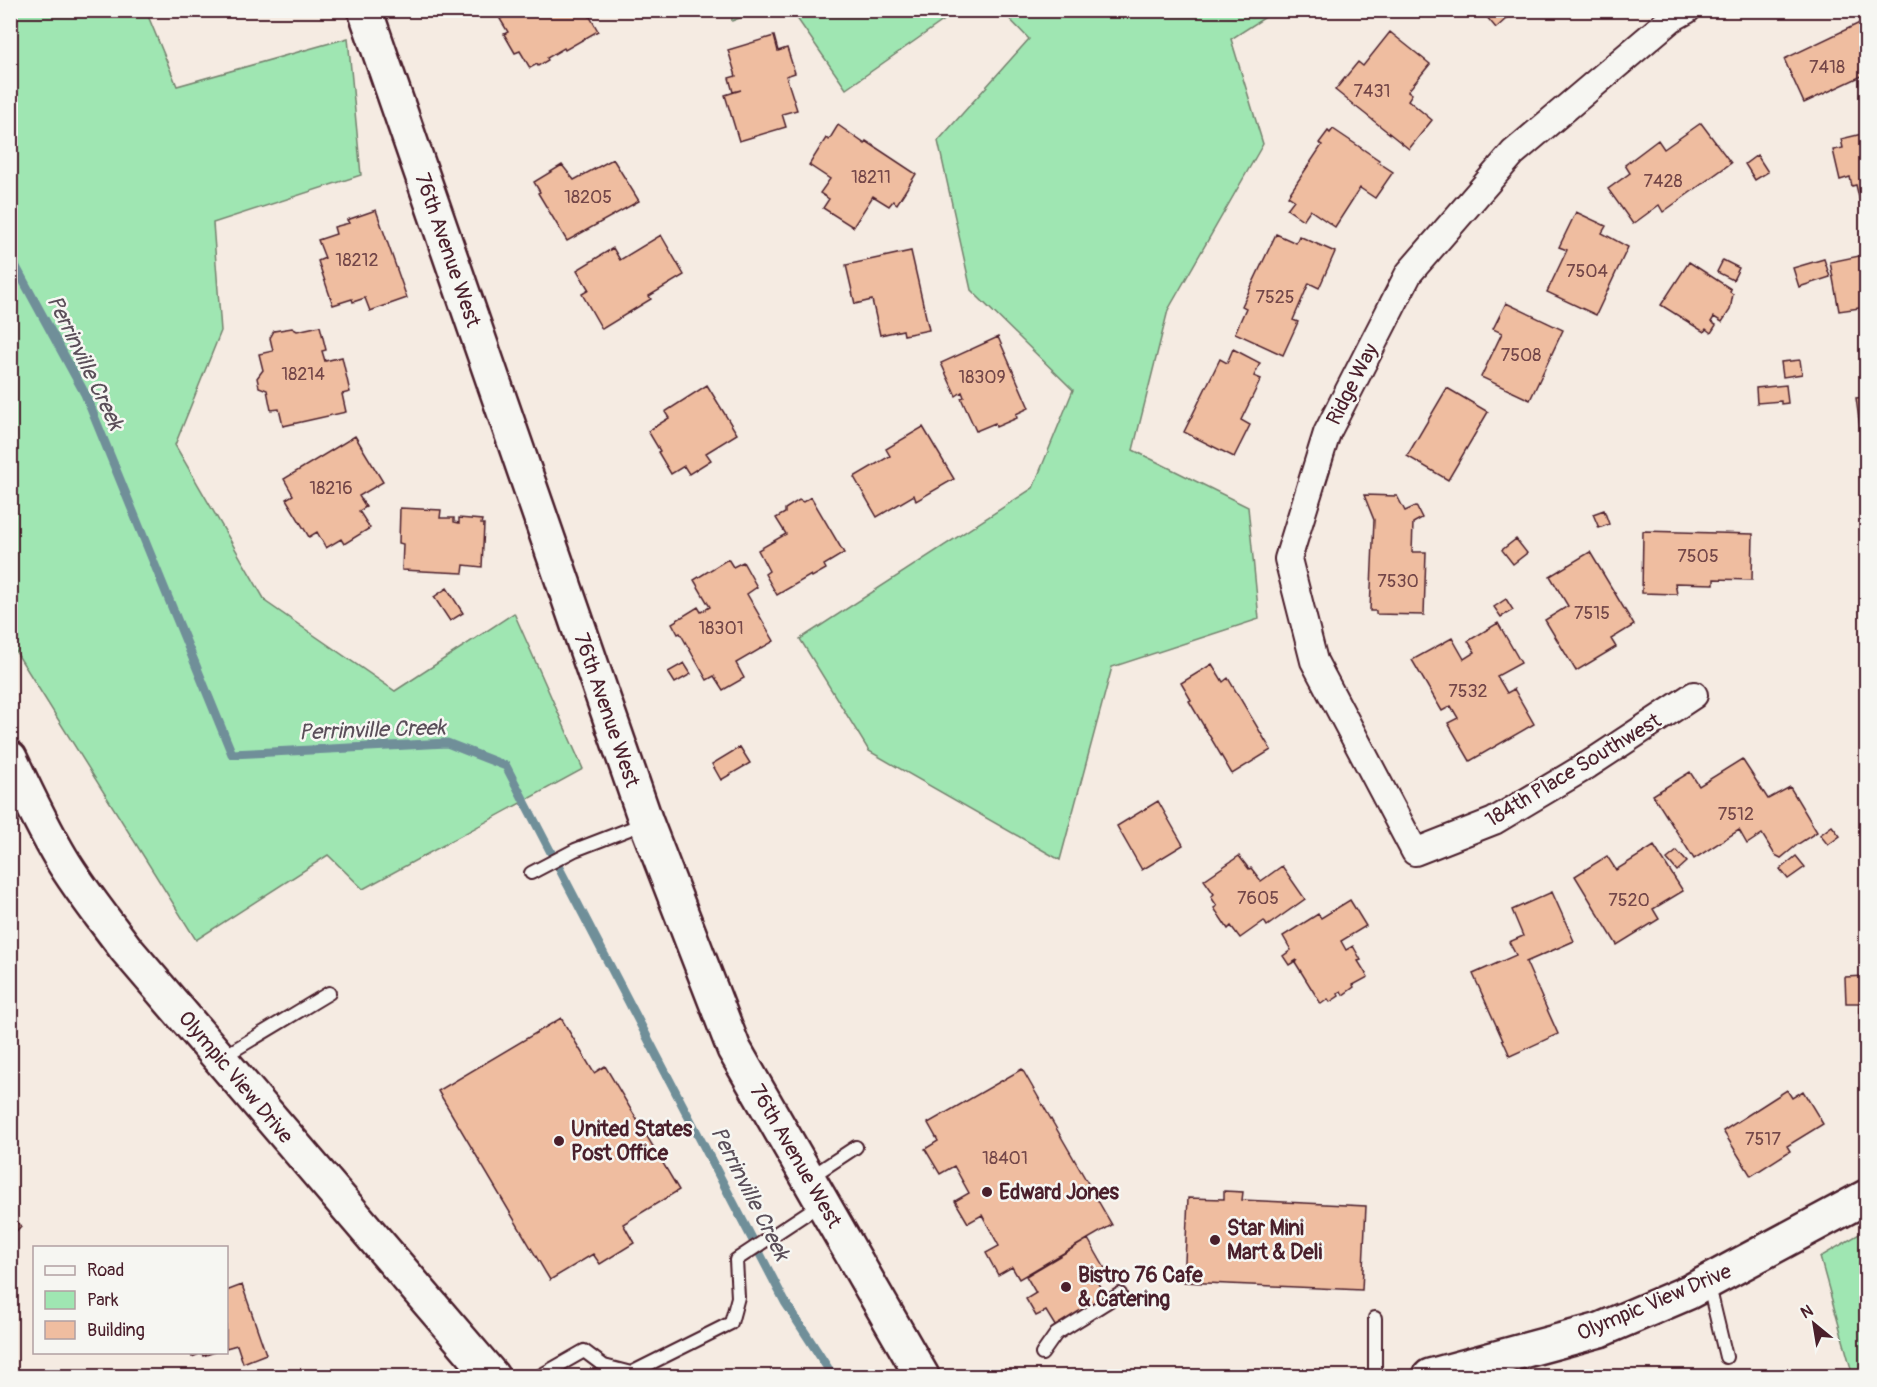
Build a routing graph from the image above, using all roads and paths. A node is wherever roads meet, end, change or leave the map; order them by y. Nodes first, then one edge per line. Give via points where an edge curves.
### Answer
1 (365, 10) edge
2 (1687, 10) edge
3 (1694, 695) dead end
4 (10, 758) edge
5 (646, 822) junction
6 (1415, 852) joint
7 (531, 873) dead end
8 (329, 993) dead end
9 (220, 1059) junction
10 (856, 1147) dead end
11 (815, 1191) junction
12 (1866, 1197) edge
13 (1708, 1282) junction
14 (1120, 1294) dead end
15 (1375, 1318) dead end
16 (1042, 1354) dead end
17 (1726, 1357) dead end
18 (492, 1377) edge
19 (540, 1377) edge
20 (922, 1377) edge
21 (1375, 1377) edge
22 (1430, 1377) edge

1 - 5 street, 76th Avenue West
2 - 6 street, Ridge Way via 1671,19 1514,153 1409,273 1327,434 1288,560 1314,661
3 - 6 street, 184th Place Southwest via 1494,821
4 - 9 street, Olympic View Drive via 62,859 93,906
5 - 7 lane via 575,850
5 - 11 street, 76th Avenue West via 734,1049
8 - 9 lane
9 - 18 street, Olympic View Drive
10 - 11 lane
11 - 19 lane via 736,1260 738,1296 731,1323 631,1373 604,1366 584,1351
11 - 20 street, 76th Avenue West
12 - 13 street, Olympic View Drive
13 - 17 lane
13 - 22 street, Olympic View Drive via 1600,1330
14 - 16 lane via 1056,1334
15 - 21 lane

